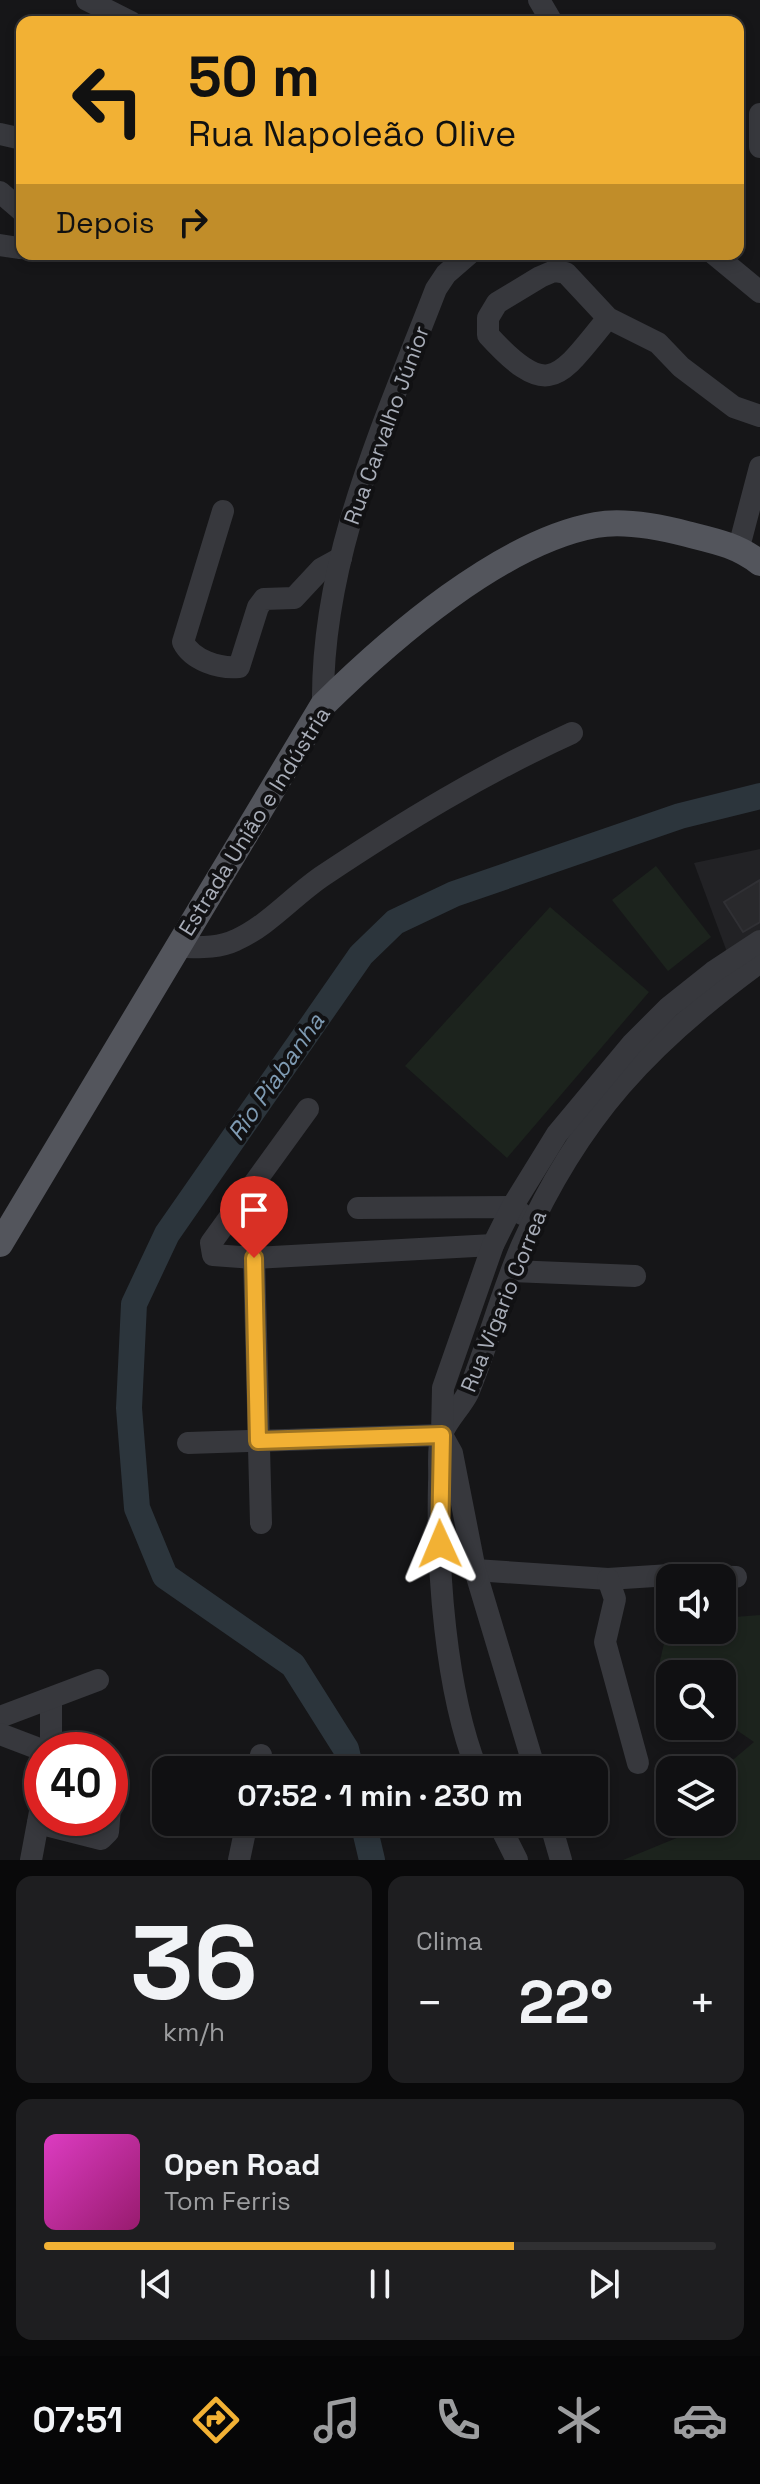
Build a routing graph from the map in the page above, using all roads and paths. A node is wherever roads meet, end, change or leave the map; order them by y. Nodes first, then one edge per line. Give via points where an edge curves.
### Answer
1 (87, 0) edge
2 (119, 16) edge
3 (760, 114) edge
4 (760, 147) edge
5 (0, 192) edge
6 (16, 206) edge
7 (462, 260) edge
8 (721, 260) edge
9 (760, 292) edge
10 (608, 318) junction
11 (760, 416) edge
12 (760, 467) edge
13 (223, 511) dead end
14 (750, 555) edge
15 (341, 558) junction
16 (323, 705) junction
17 (572, 733) dead end
18 (760, 941) edge
19 (176, 947) junction
20 (760, 962) edge
21 (690, 1002) junction
22 (308, 1109) dead end
23 (512, 1207) junction
24 (358, 1208) dead end
25 (533, 1221) junction
26 (0, 1244) edge
27 (493, 1245) junction
28 (254, 1258) junction
29 (512, 1271) junction
30 (635, 1276) dead end
31 (442, 1435) junction
32 (258, 1441) junction
33 (188, 1443) dead end
34 (261, 1523) dead end
35 (475, 1570) junction
36 (656, 1576) edge
37 (608, 1579) junction
38 (98, 1680) dead end
39 (51, 1700) junction
40 (0, 1717) edge
41 (51, 1732) edge
42 (0, 1734) edge
43 (24, 1743) edge
44 (473, 1756) edge
45 (531, 1756) edge
46 (638, 1763) dead end
47 (36, 1836) edge
48 (244, 1836) edge
49 (505, 1836) edge
50 (554, 1836) edge
51 (31, 1860) edge
52 (239, 1860) edge
53 (517, 1860) edge
54 (561, 1860) edge

1 - 2 street
3 - 4 street
5 - 6 street
7 - 15 street, Rua Carvalho Júnior via 436,289 360,483
8 - 9 street
10 - 10 street via 563,372 547,377 514,364 488,335 488,318 497,303 554,271 566,273
10 - 11 street via 658,343 722,399
12 - 14 street
13 - 15 street via 183,642 195,657 239,667 264,599 294,598 321,569
14 - 16 main road, Estrada União e Indústria via 659,527 597,525 547,542 484,572 384,645
15 - 16 street, Rua Carvalho Júnior via 322,658
16 - 19 main road, Estrada União e Indústria
17 - 19 street via 435,801 237,940 212,948
18 - 21 street, Rua Vigario Correa
19 - 26 main road, Estrada União e Indústria
20 - 21 street, Rua Vigario Correa
21 - 23 street, Rua Vigario Correa via 632,1044 599,1081 557,1134
21 - 25 street, Rua Vigario Correa via 600,1109
22 - 28 street via 211,1243 213,1255
23 - 24 street
23 - 25 street
23 - 27 street, Rua Vigario Correa
25 - 29 street, Rua Vigario Correa
27 - 28 street
27 - 31 street, Rua Vigario Correa via 443,1388
28 - 32 street
29 - 30 street
29 - 31 street, Rua Vigario Correa via 467,1394
31 - 32 street
31 - 35 street, Rua Vigario Correa via 462,1490
31 - 44 street via 441,1573 456,1690
32 - 33 street
32 - 34 street
35 - 37 street
35 - 45 street, Rua Vigario Correa
36 - 37 street
37 - 46 street via 615,1599 605,1642
38 - 39 street
39 - 40 street
39 - 41 street
42 - 43 street
47 - 51 street
48 - 52 street
49 - 53 street
50 - 54 street

